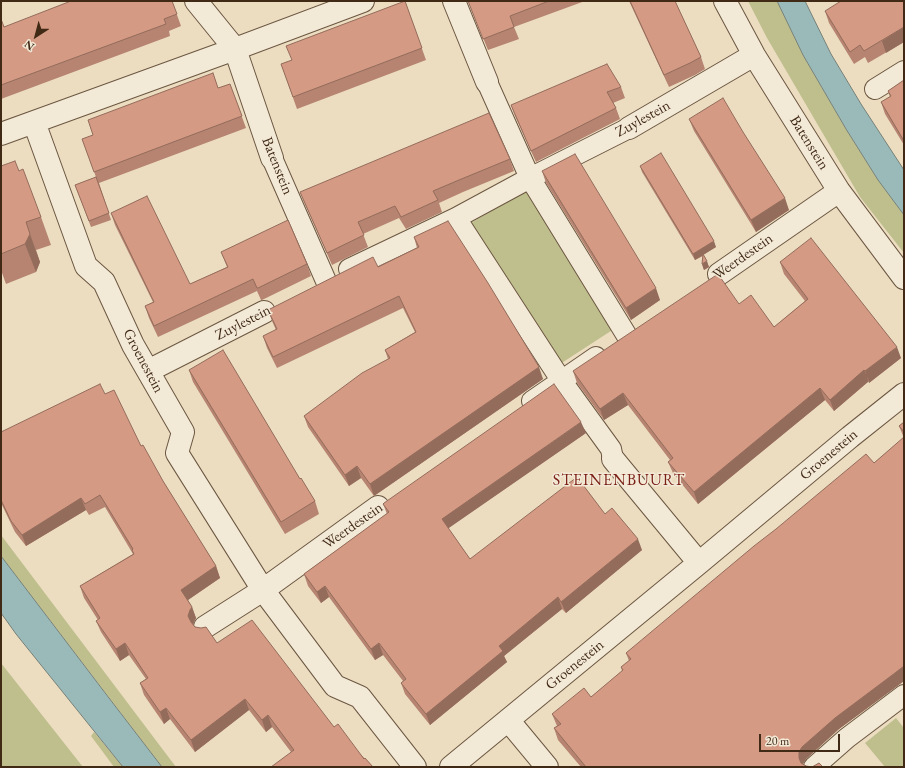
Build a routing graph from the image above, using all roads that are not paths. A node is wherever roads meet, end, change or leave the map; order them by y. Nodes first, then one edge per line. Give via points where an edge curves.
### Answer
1 (196, 1) edge
2 (363, 1) edge
3 (454, 1) edge
4 (725, 1) edge
5 (236, 49) junction
6 (754, 55) junction
7 (904, 71) edge
8 (487, 82) joint
9 (875, 89) dead end
10 (34, 122) junction
11 (629, 128) joint
12 (1, 134) edge
13 (272, 158) joint
14 (530, 178) junction
15 (839, 191) junction
16 (456, 218) junction
17 (712, 278) edge
18 (904, 278) edge
19 (319, 284) joint
20 (271, 309) edge
21 (148, 371) junction
22 (561, 380) junction
23 (904, 394) edge
24 (518, 411) edge
25 (613, 459) joint
26 (385, 503) edge
27 (699, 563) junction
28 (263, 590) junction
29 (205, 627) edge
30 (904, 695) edge
31 (508, 720) junction
32 (414, 767) edge
33 (451, 767) edge
34 (547, 767) edge
35 (814, 767) edge

1 - 5 street, Batenstein
2 - 5 street
3 - 8 street
4 - 6 street, Batenstein
5 - 10 street
5 - 13 street, Batenstein
6 - 11 street, Zuylestein
6 - 15 street, Batenstein
7 - 9 street
8 - 14 street
10 - 12 street
10 - 21 street, Groenestein via 86,266 104,282
11 - 14 street, Zuylestein
13 - 19 street, Batenstein
14 - 16 street, Zuylestein
14 - 22 street via 622,340
15 - 17 street, Weerdestein
15 - 18 street, Batenstein
16 - 19 street, Zuylestein
16 - 22 street
20 - 21 street, Zuylestein
21 - 28 street, Groenestein via 183,432 176,454
22 - 24 street
22 - 25 street via 610,449
23 - 27 street, Groenestein
25 - 27 street
26 - 28 street, Weerdestein
27 - 31 street, Groenestein
28 - 29 street
28 - 32 street, Groenestein via 335,686 360,697
30 - 35 street via 847,738
31 - 33 street, Groenestein
31 - 34 street

